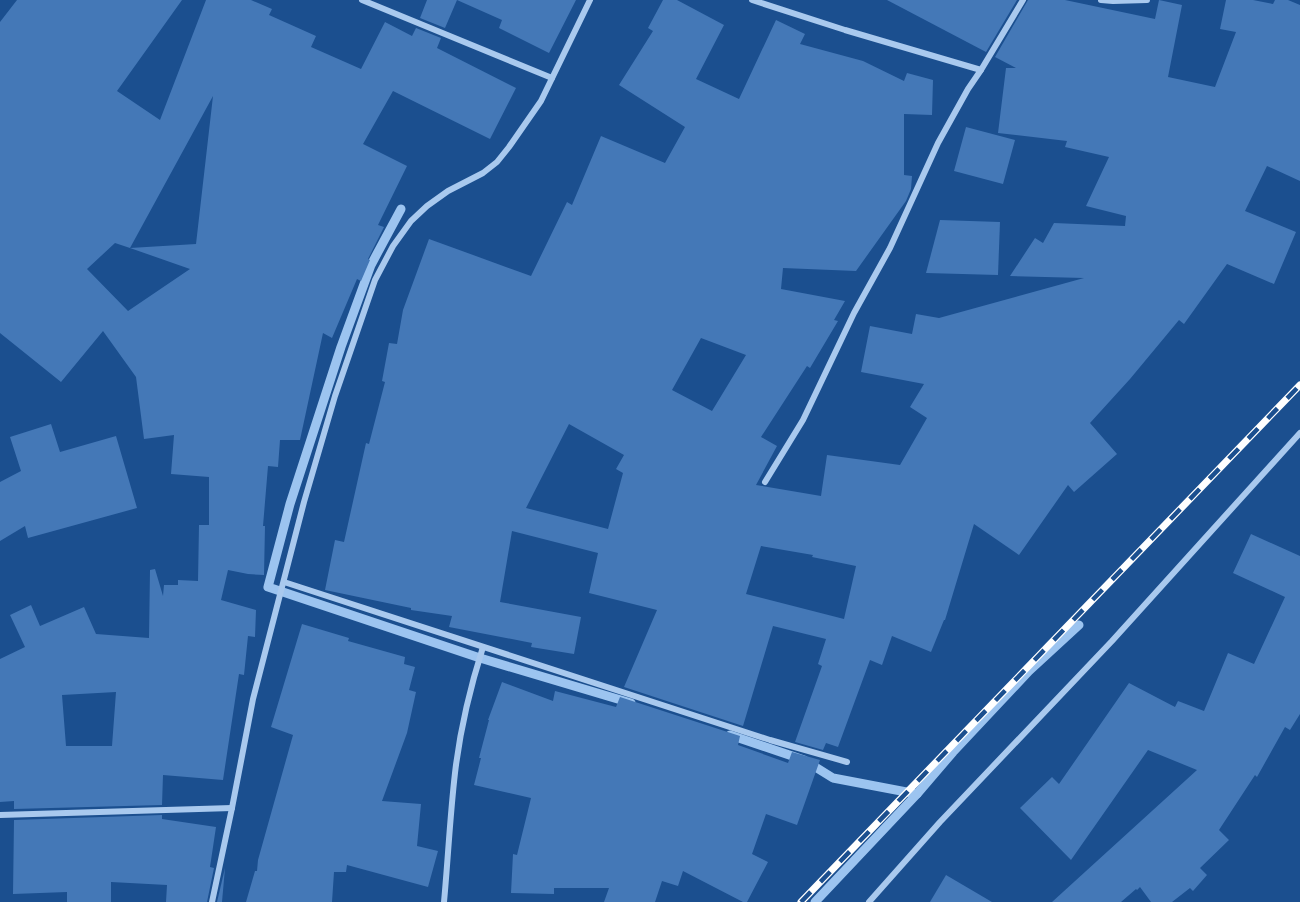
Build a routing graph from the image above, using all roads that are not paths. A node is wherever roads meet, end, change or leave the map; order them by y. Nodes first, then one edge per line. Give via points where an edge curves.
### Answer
1 (362, 0) edge
2 (590, 0) edge
3 (752, 0) edge
4 (1023, 0) edge
5 (1101, 0) edge
6 (1147, 0) edge
7 (981, 70) junction
8 (552, 78) junction
9 (1300, 433) edge
10 (765, 482) dead end
11 (284, 582) junction
12 (483, 647) junction
13 (847, 762) dead end
14 (232, 808) junction
15 (0, 814) edge
16 (212, 902) edge
17 (444, 902) edge
18 (869, 902) edge

1 - 8 street
2 - 8 street
3 - 7 street
4 - 7 street
5 - 6 street
7 - 10 street via 938,143 803,420
8 - 11 street via 497,162 427,206 393,246 375,280 335,396
9 - 18 street
11 - 12 street
11 - 14 street via 253,699
12 - 13 street
12 - 17 street via 461,732
14 - 15 street
14 - 16 street

